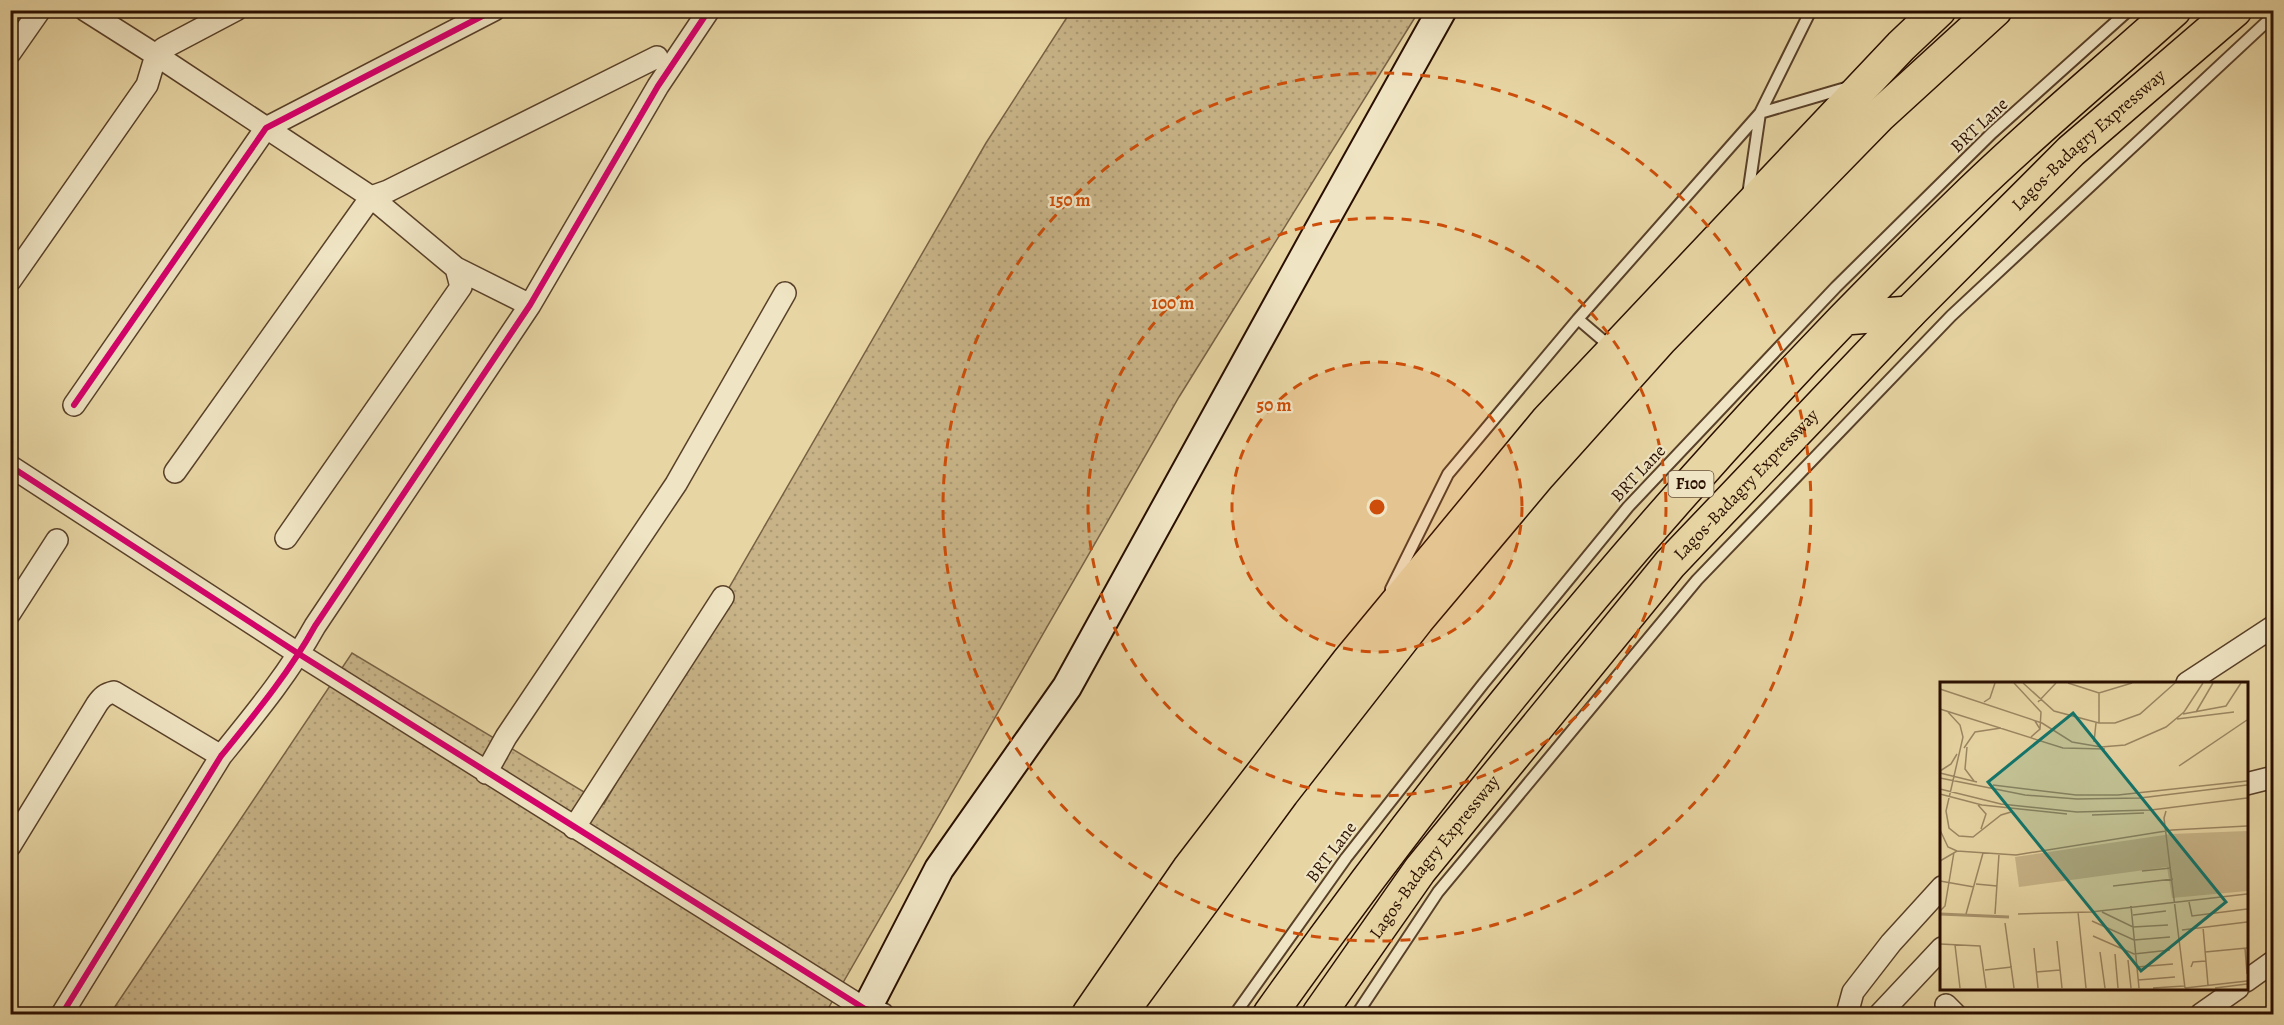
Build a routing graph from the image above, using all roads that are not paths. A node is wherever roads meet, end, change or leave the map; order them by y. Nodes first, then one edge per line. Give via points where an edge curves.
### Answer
1 (40, 10) edge
2 (85, 10) edge
3 (236, 10) edge
4 (494, 10) edge
5 (709, 10) edge
6 (1443, 10) edge
7 (1811, 10) edge
8 (1919, 10) edge
9 (1939, 10) edge
10 (1995, 10) edge
11 (2004, 10) edge
12 (2129, 10) edge
13 (2174, 10) edge
14 (2235, 10) edge
15 (2274, 15) edge
16 (1900, 46) junction
17 (10, 53) edge
18 (156, 55) junction
19 (657, 57) dead end
20 (1867, 82) junction
21 (1760, 113) junction
22 (266, 128) junction
23 (371, 197) junction
24 (1746, 210) junction
25 (456, 268) junction
26 (10, 281) edge
27 (785, 293) dead end
28 (530, 305) junction
29 (1909, 313) junction
30 (1845, 318) junction
31 (1578, 319) junction
32 (1614, 350) junction
33 (74, 405) dead end
34 (10, 466) edge
35 (175, 472) dead end
36 (286, 538) dead end
37 (57, 540) dead end
38 (723, 597) dead end
39 (10, 613) edge
40 (2274, 626) edge
41 (1364, 643) junction
42 (299, 654) junction
43 (2189, 682) edge
44 (221, 756) junction
45 (486, 773) junction
46 (2274, 777) edge
47 (2248, 784) edge
48 (574, 828) junction
49 (10, 846) edge
50 (1940, 888) edge
51 (1940, 950) edge
52 (2274, 961) edge
53 (2248, 980) edge
54 (2235, 989) edge
55 (868, 1013) edge
56 (62, 1014) edge
57 (1089, 1014) edge
58 (1120, 1014) edge
59 (1128, 1014) edge
60 (1235, 1014) edge
61 (1270, 1014) edge
62 (1319, 1014) edge
63 (1357, 1014) edge
64 (1847, 1014) edge
65 (1880, 1014) edge
66 (2201, 1014) edge

1 - 17 street
2 - 18 street
3 - 18 street
4 - 22 street
5 - 28 street via 658,86
6 - 55 main road via 1067,687 939,869
7 - 21 lane
8 - 16 main road
9 - 16 main road
10 - 58 main road via 1880,115 1660,340 1539,475 1282,793
11 - 59 lane via 1880,124 1663,343 1483,542 1363,690
12 - 60 lane, BRT Lane via 1992,133 1836,287 1628,507 1353,849
13 - 30 main road, Lagos-Badagry Expressway / F100 via 1972,190
14 - 29 main road, Lagos-Badagry Expressway via 2071,151
15 - 63 lane via 1951,316 1697,580 1438,891
16 - 20 main road
18 - 22 street
18 - 26 street via 147,85
19 - 23 street
20 - 21 lane
20 - 24 main road
21 - 24 lane
21 - 31 lane
22 - 23 street
22 - 33 street
23 - 25 street
23 - 35 street
24 - 32 main road
25 - 28 street
25 - 36 street via 461,287
27 - 45 street via 676,484 506,737
28 - 42 street
29 - 30 main road
29 - 62 main road, Lagos-Badagry Expressway via 1670,564 1420,870
30 - 61 main road, Lagos-Badagry Expressway / F100 via 1613,572 1394,843
31 - 32 lane
31 - 41 lane via 1448,474
32 - 41 main road via 1548,420
34 - 42 street
37 - 39 street
38 - 48 street
40 - 43 street
41 - 57 main road via 1190,869
42 - 44 street
42 - 45 street
44 - 49 street via 114,692 102,696
44 - 56 street
45 - 48 street
46 - 47 street
48 - 55 street
50 - 64 street via 1853,992
51 - 65 street
52 - 53 street
54 - 66 street

